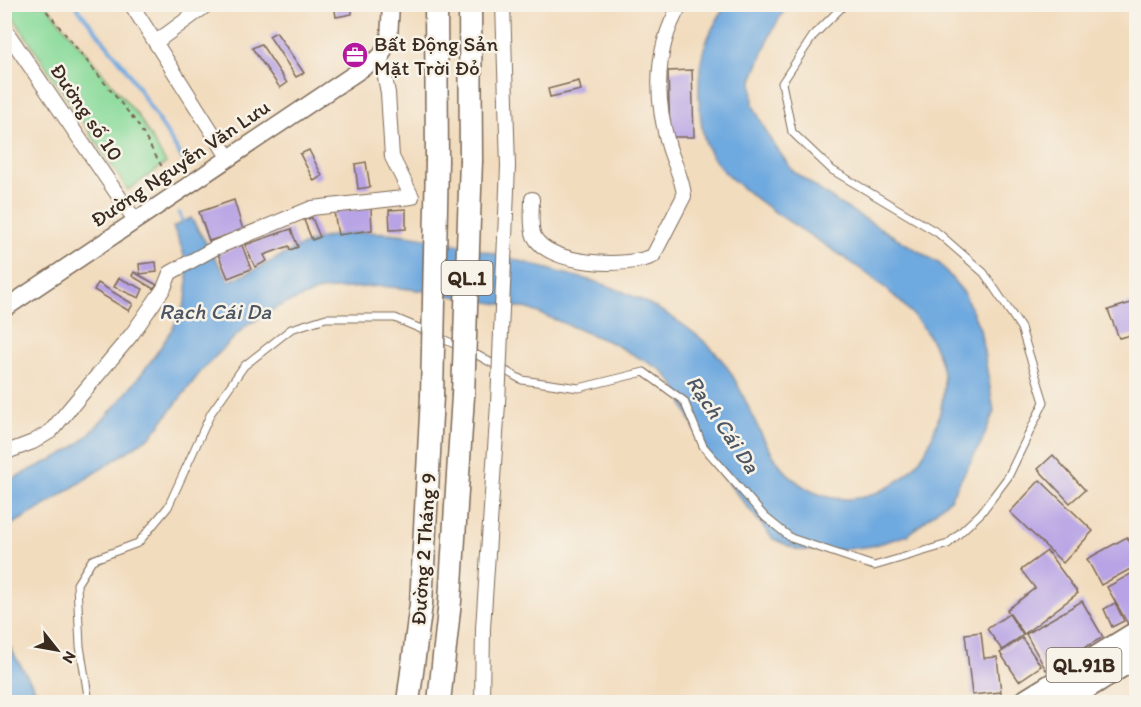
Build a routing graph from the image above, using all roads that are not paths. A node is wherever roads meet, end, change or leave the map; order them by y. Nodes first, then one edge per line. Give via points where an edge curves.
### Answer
1 (131, 4) edge
2 (208, 4) edge
3 (391, 4) edge
4 (436, 4) edge
5 (470, 4) edge
6 (503, 4) edge
7 (681, 4) edge
8 (844, 4) edge
9 (4, 28) edge
10 (156, 42) junction
11 (381, 56) junction
12 (228, 157) junction
13 (532, 199) dead end
14 (135, 220) junction
15 (6, 306) edge
16 (4, 453) edge
17 (421, 604) junction
18 (1137, 633) edge
19 (1137, 657) edge
20 (89, 702) edge
21 (399, 702) edge
22 (408, 702) edge
23 (441, 702) edge
24 (482, 702) edge
25 (1024, 702) edge
26 (1063, 702) edge

1 - 10 street
2 - 10 street
3 - 11 street via 389,39
4 - 17 highway, Đường 2 Tháng 9 / QL.1, bridge via 432,396
5 - 23 highway, Đường 2 Tháng 9 / QL.1, bridge via 471,160 463,396
6 - 24 street, bridge via 508,166
7 - 13 street via 663,44 659,90 667,139 684,196 656,253 648,259 607,262 569,259 549,252 532,231
8 - 20 lane via 813,36 782,83 792,132 832,170 938,233 984,273 1021,328 1044,402 1008,477 981,513 948,544 874,566 791,538 765,517 703,446 684,401 645,372 579,388 522,380 470,351 395,318 326,318 291,329 243,366 211,413 168,507 138,543 92,560 77,584 80,646
9 - 14 street, Đường số 10
10 - 12 street
11 - 12 street, Đường Nguyễn Văn Lưu
11 - 16 street via 392,157 412,197 318,206 215,248 170,273 138,326 51,431
12 - 14 street, Đường Nguyễn Văn Lưu
14 - 15 street, Đường Nguyễn Văn Lưu
17 - 21 highway
17 - 22 highway, Đường 2 Tháng 9 / QL.1
18 - 25 highway, QL.91B
19 - 26 highway, QL.91B

